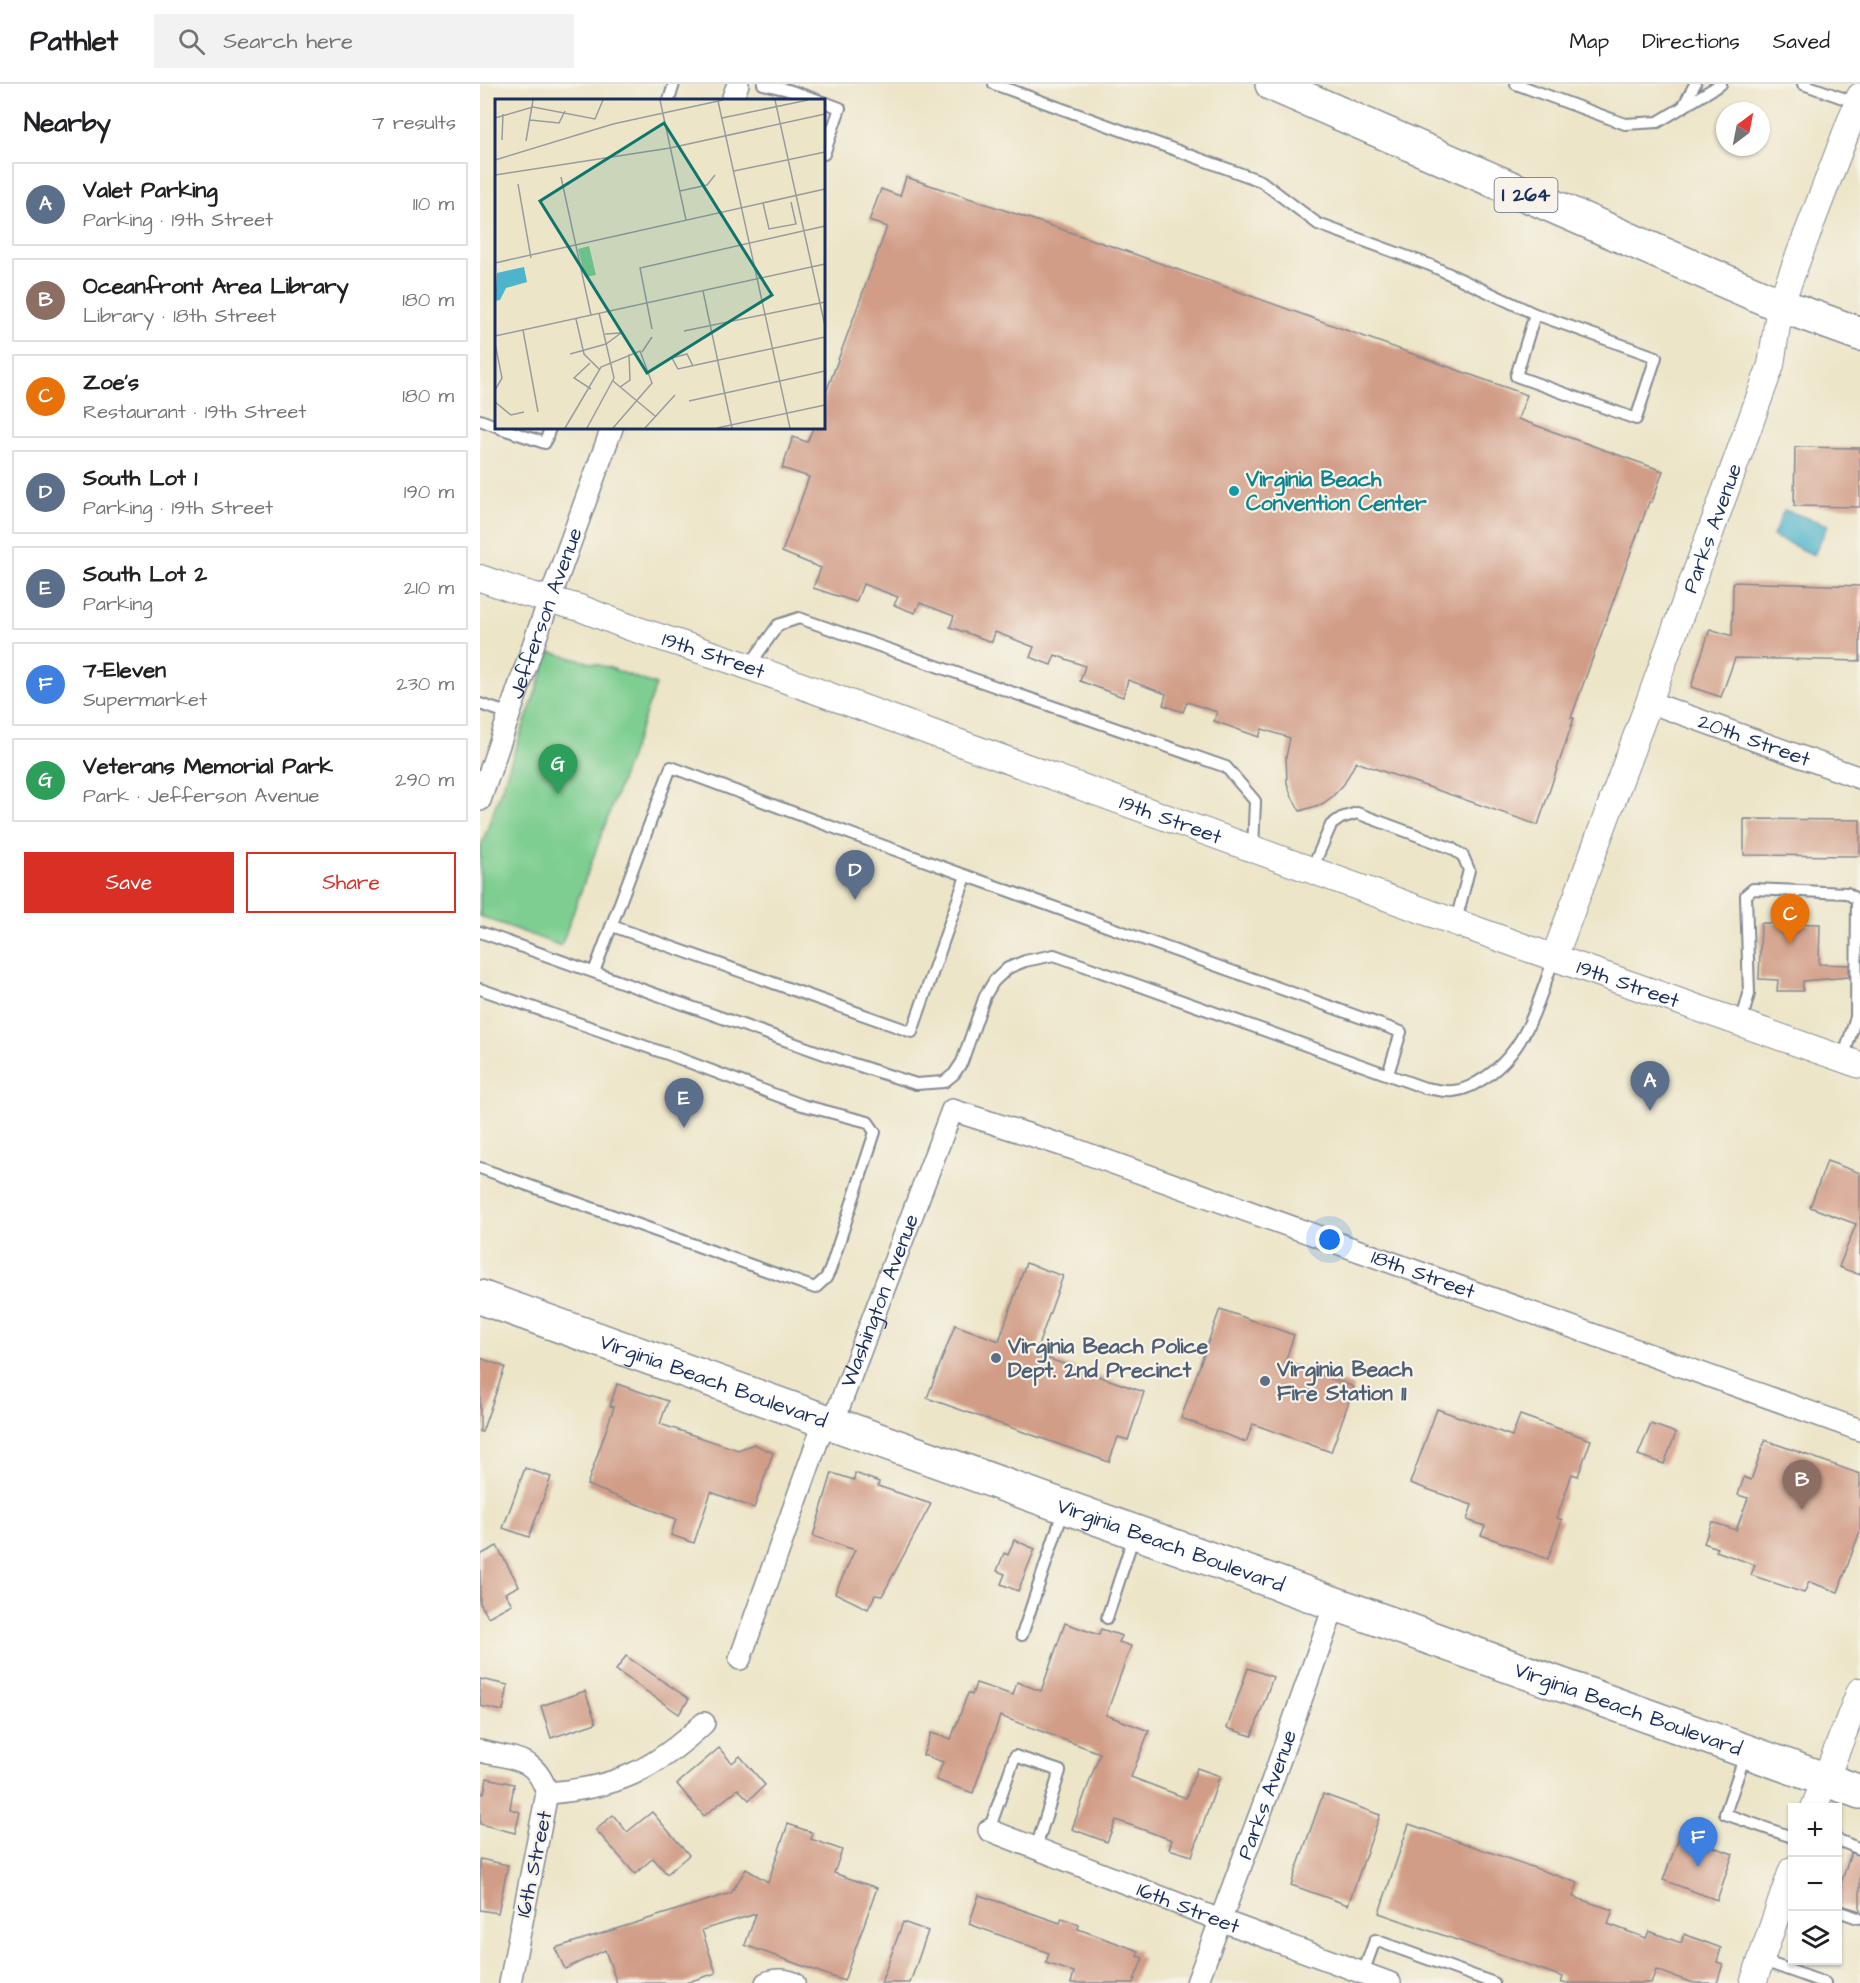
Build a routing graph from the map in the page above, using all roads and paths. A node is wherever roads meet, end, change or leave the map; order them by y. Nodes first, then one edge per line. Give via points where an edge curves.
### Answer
1 (674, 84) edge
2 (738, 84) edge
3 (763, 84) edge
4 (994, 84) edge
5 (1272, 84) edge
6 (1516, 84) edge
7 (1695, 84) edge
8 (1721, 84) edge
9 (1803, 84) edge
10 (669, 99) edge
11 (732, 99) edge
12 (815, 99) edge
13 (1859, 99) edge
14 (825, 102) edge
15 (1683, 107) junction
16 (825, 151) edge
17 (1780, 305) junction
18 (1535, 314) junction
19 (1860, 334) edge
20 (480, 420) edge
21 (495, 426) edge
22 (504, 429) edge
23 (550, 429) edge
24 (612, 429) edge
25 (480, 578) edge
26 (549, 599) junction
27 (748, 666) junction
28 (1649, 702) junction
29 (480, 704) edge
30 (510, 714) junction
31 (1860, 778) edge
32 (480, 800) edge
33 (1253, 849) junction
34 (1311, 870) junction
35 (966, 876) junction
36 (1455, 921) junction
37 (612, 926) junction
38 (480, 932) edge
39 (1554, 958) junction
40 (594, 972) junction
41 (480, 989) edge
42 (1741, 1023) junction
43 (1852, 1062) edge
44 (1388, 1074) junction
45 (952, 1110) joint
46 (480, 1168) edge
47 (480, 1298) edge
48 (828, 1422) junction
49 (1860, 1430) edge
50 (1065, 1506) junction
51 (1135, 1532) junction
52 (1335, 1604) junction
53 (1107, 1618) dead end
54 (1022, 1635) dead end
55 (740, 1659) dead end
56 (1860, 1691) edge
57 (704, 1723) dead end
58 (480, 1751) edge
59 (1746, 1751) junction
60 (1860, 1792) edge
61 (547, 1793) junction
62 (1819, 1793) edge
63 (989, 1830) joint
64 (1788, 1836) edge
65 (1842, 1842) edge
66 (1036, 1848) junction
67 (1860, 1849) edge
68 (1788, 1891) edge
69 (1842, 1912) edge
70 (1858, 1918) dead end
71 (1220, 1920) junction
72 (1757, 1971) edge
73 (1363, 1973) junction
74 (510, 1983) edge
75 (766, 1983) edge
76 (794, 1983) edge
77 (1197, 1983) edge
78 (1389, 1983) edge
79 (1494, 1983) edge
80 (1825, 1983) edge

1 - 10 lane
2 - 11 street
3 - 12 lane
4 - 18 lane via 1262,181 1318,224 1430,265
5 - 17 main road, I 264
6 - 15 lane via 1625,124 1658,122
7 - 15 lane
8 - 15 lane
9 - 13 lane
13 - 17 street, Parks Avenue
14 - 16 lane via 840,108
17 - 19 main road
17 - 28 street, Parks Avenue via 1771,365
18 - 18 lane via 1656,357 1636,419 1516,376
20 - 21 lane
22 - 23 lane via 545,443
24 - 26 street, Jefferson Avenue
25 - 26 street, 19th Street
26 - 27 street, 19th Street
26 - 30 street, Jefferson Avenue
27 - 33 street, 19th Street
27 - 33 lane via 778,625 799,618 1226,767 1255,801
28 - 31 street, 20th Street
28 - 39 street, Parks Avenue
29 - 30 lane
30 - 32 street, Jefferson Avenue
33 - 34 street, 19th Street
34 - 36 street, 19th Street
34 - 36 lane via 1331,825 1358,813 1463,856 1469,870
35 - 37 lane via 912,1032
35 - 37 lane via 670,767
35 - 44 lane via 1401,1032
36 - 39 street, 19th Street
37 - 40 lane
38 - 40 lane
39 - 42 street, 19th Street
39 - 44 lane via 1522,1039 1509,1058 1472,1087 1451,1092 1425,1088
40 - 44 lane via 862,1067 916,1084 929,1084 944,1082 962,1062 994,981 1008,968 1054,955
41 - 46 lane via 802,1105 868,1122 875,1132 830,1270 815,1288
42 - 43 street, 19th Street
42 - 43 lane via 1749,994 1746,895 1753,889 1847,893 1857,900
45 - 48 street, Washington Avenue via 837,1413
45 - 49 street, 18th Street via 1074,1149
47 - 48 main road, Virginia Beach Boulevard
48 - 50 main road, Virginia Beach Boulevard
48 - 55 street, Washington Avenue via 821,1431
50 - 51 main road, Virginia Beach Boulevard
50 - 54 lane
51 - 52 main road, Virginia Beach Boulevard
51 - 53 lane
52 - 59 main road, Virginia Beach Boulevard
52 - 71 street, Parks Avenue
56 - 62 street
57 - 61 street via 656,1763 628,1777 579,1791
58 - 61 street, 16th Street via 523,1761 543,1779
59 - 62 main road, Virginia Beach Boulevard
59 - 64 lane via 1725,1814
60 - 62 main road, Virginia Beach Boulevard
61 - 74 street, 16th Street
63 - 66 street, 16th Street
63 - 66 lane via 1015,1756 1060,1772
65 - 67 lane
66 - 71 street, 16th Street
68 - 72 street
69 - 70 lane
71 - 73 street, 16th Street
71 - 77 street, Parks Avenue
72 - 80 lane
73 - 78 street, 16th Street
73 - 79 lane via 1375,1940
75 - 76 street

